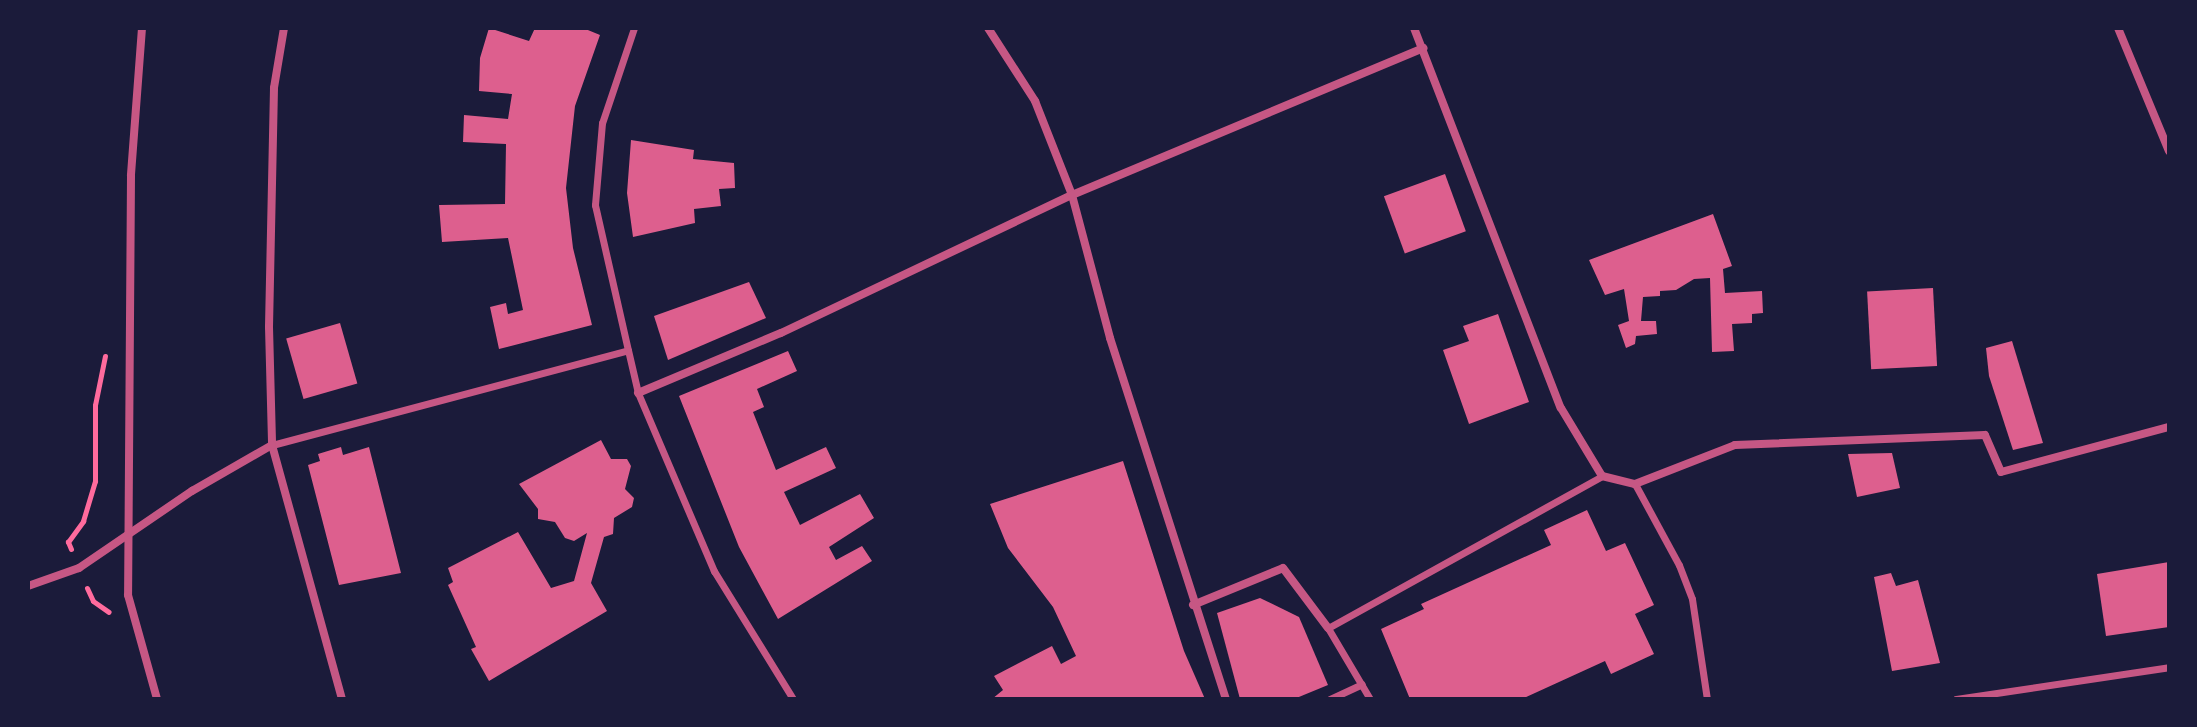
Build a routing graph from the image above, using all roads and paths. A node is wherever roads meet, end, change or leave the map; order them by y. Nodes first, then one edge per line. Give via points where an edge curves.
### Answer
1 (142, 28) edge
2 (284, 28) edge
3 (634, 28) edge
4 (988, 28) edge
5 (1414, 28) edge
6 (2118, 28) edge
7 (1423, 48) junction
8 (2169, 151) edge
9 (1072, 195) junction
10 (628, 350) junction
11 (638, 393) junction
12 (2169, 427) edge
13 (272, 445) junction
14 (1602, 476) junction
15 (1635, 484) junction
16 (131, 530) junction
17 (28, 586) edge
18 (1193, 605) junction
19 (1328, 628) junction
20 (2169, 667) edge
21 (1362, 684) junction
22 (157, 699) edge
23 (342, 699) edge
24 (793, 699) edge
25 (1226, 699) edge
26 (1330, 699) edge
27 (1370, 699) edge
28 (1707, 699) edge
29 (1956, 699) edge

1 - 16 street via 131,176
2 - 13 street via 274,88
3 - 10 street via 602,123 595,205
4 - 9 street via 1035,101
5 - 7 street
6 - 8 street
7 - 9 street
7 - 14 street via 1561,408
9 - 11 street via 781,333
9 - 18 street
10 - 11 street
10 - 13 street
11 - 24 street via 714,571
12 - 15 street via 2001,472 1985,435 1735,445
13 - 16 street
13 - 23 street
14 - 15 street
14 - 19 street
15 - 28 street via 1692,599
16 - 17 street via 79,568
16 - 22 street via 128,595
18 - 19 street via 1283,568
18 - 25 street
19 - 21 street
20 - 29 street
21 - 26 street
21 - 27 street

